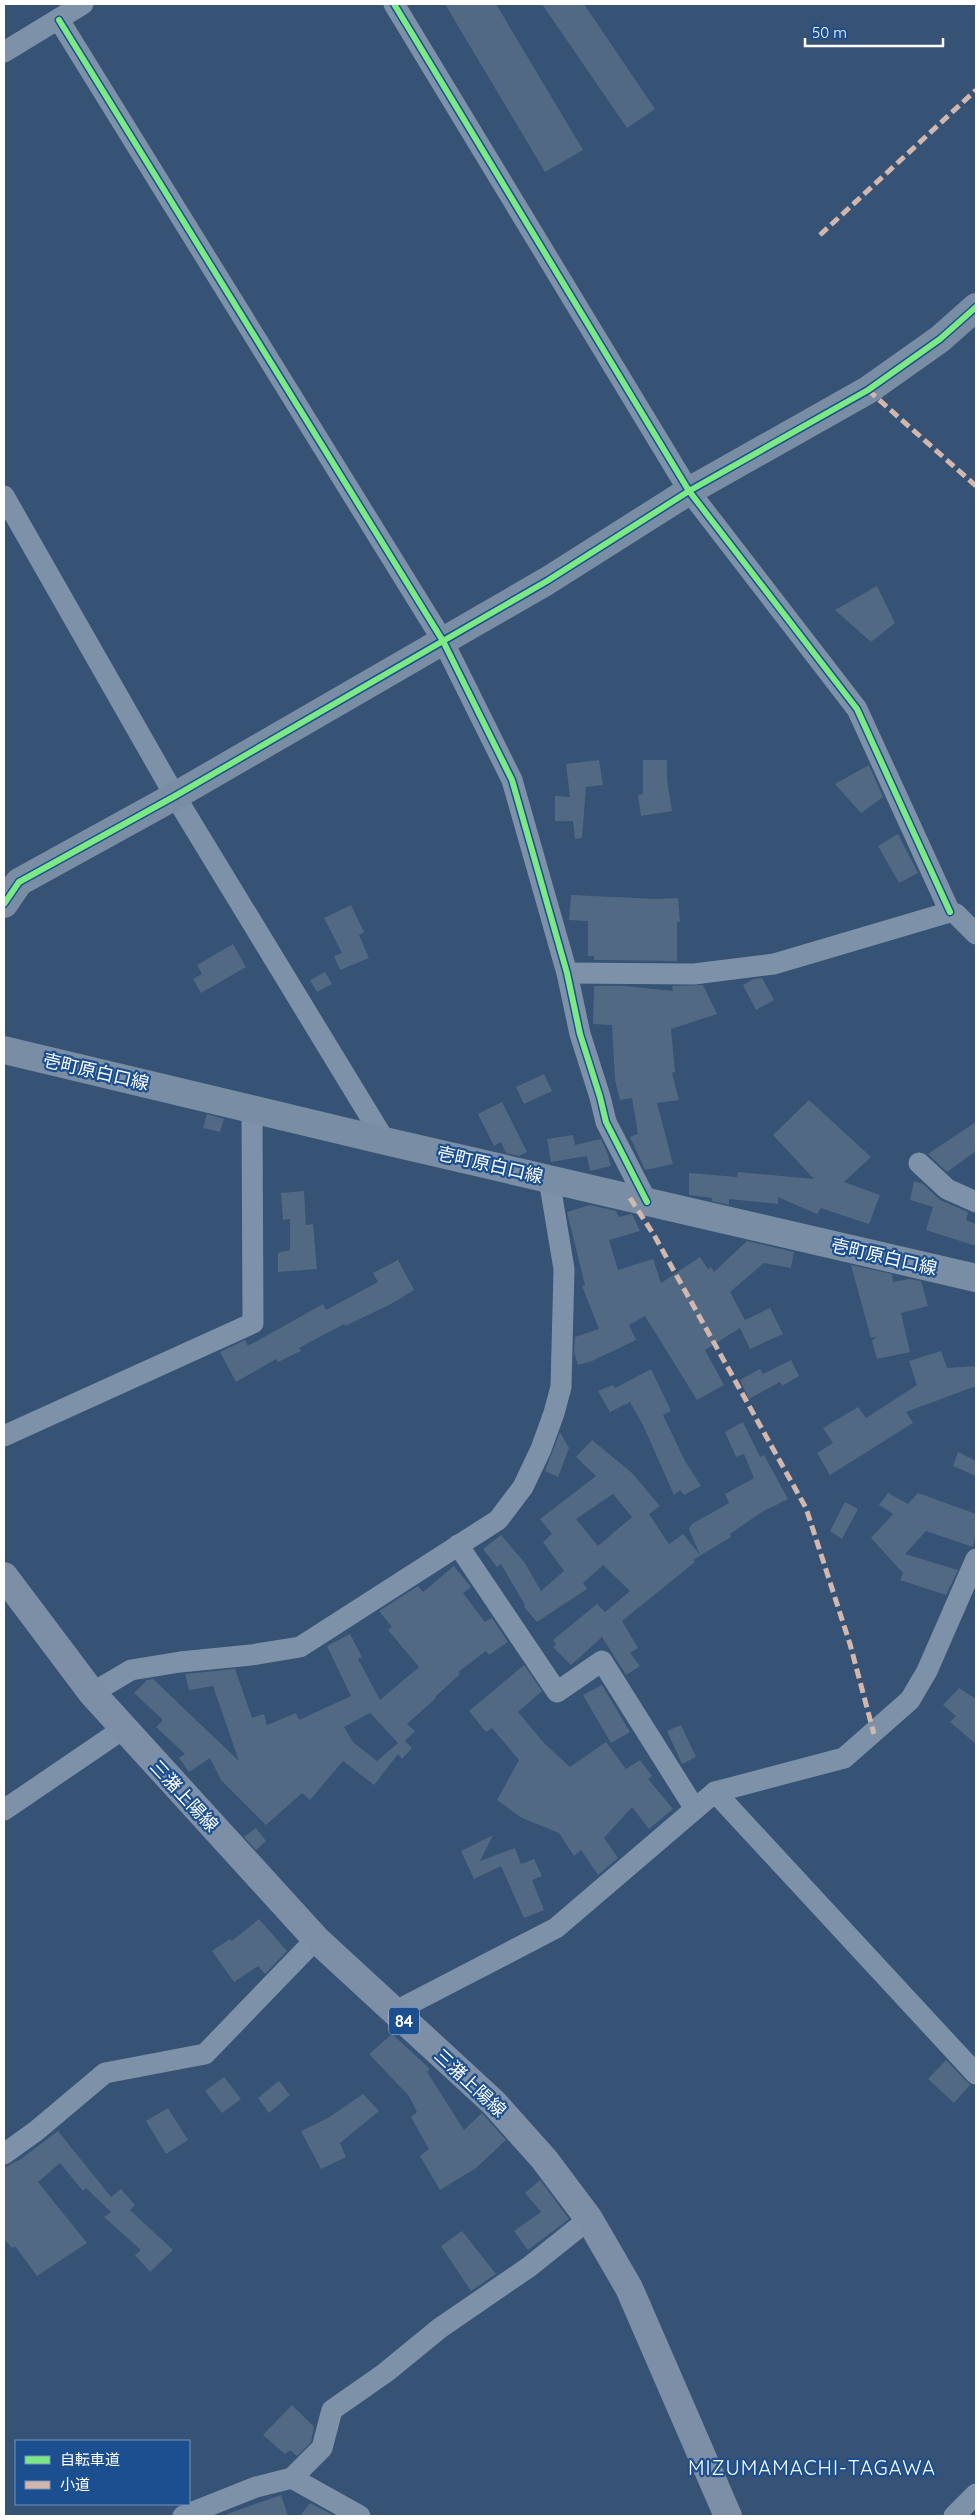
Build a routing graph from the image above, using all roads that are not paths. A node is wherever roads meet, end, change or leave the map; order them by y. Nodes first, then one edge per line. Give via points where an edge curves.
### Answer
1 (83, 4) edge
2 (394, 4) edge
3 (59, 20) junction
4 (4, 52) edge
5 (976, 307) edge
6 (689, 491) junction
7 (4, 496) edge
8 (444, 641) junction
9 (176, 796) junction
10 (4, 904) edge
11 (950, 912) junction
12 (976, 934) edge
13 (567, 973) junction
14 (4, 1050) edge
15 (252, 1108) junction
16 (385, 1141) junction
17 (919, 1163) dead end
18 (549, 1179) junction
19 (647, 1202) junction
20 (976, 1202) edge
21 (976, 1278) edge
22 (4, 1436) edge
23 (458, 1545) junction
24 (976, 1559) edge
25 (4, 1576) edge
26 (92, 1693) junction
27 (123, 1729) junction
28 (715, 1792) junction
29 (695, 1809) junction
30 (4, 1810) edge
31 (316, 1939) junction
32 (394, 2012) junction
33 (976, 2074) edge
34 (4, 2154) edge
35 (589, 2219) junction
36 (292, 2478) junction
37 (976, 2494) edge
38 (183, 2516) edge
39 (360, 2516) edge
40 (728, 2516) edge
41 (954, 2516) edge

1 - 3 street
2 - 6 street
3 - 4 street
3 - 8 street
5 - 6 street via 940,340 868,390
6 - 8 street via 547,581
6 - 11 street via 857,709
7 - 9 street
8 - 9 street
8 - 13 street via 512,780
9 - 10 street via 19,882
9 - 16 street
11 - 12 street
11 - 13 street via 774,964 694,974
13 - 19 street via 580,1034 606,1122
14 - 15 street, 壱町原白口線
15 - 16 street, 壱町原白口線
15 - 22 street via 253,1323
16 - 18 street, 壱町原白口線
17 - 20 street via 947,1189
18 - 19 street, 壱町原白口線
18 - 23 street via 564,1269 561,1387 541,1449 523,1487 498,1520
19 - 21 street, 壱町原白口線
23 - 26 street via 300,1647 131,1670
23 - 29 street via 557,1692 602,1660
24 - 28 street via 927,1671 910,1700 874,1734 844,1758
25 - 26 main road, 三潴上陽線 / 84
26 - 27 main road, 三潴上陽線 / 84
27 - 30 street
27 - 31 main road, 三潴上陽線 / 84
28 - 29 street
28 - 33 street
29 - 32 street via 556,1928
31 - 32 main road, 三潴上陽線 / 84
31 - 34 street via 205,2054 105,2073
32 - 35 main road, 三潴上陽線 / 84 via 494,2103 544,2159
35 - 36 street via 529,2268 440,2328 385,2373 332,2410 322,2448
35 - 40 main road, 三潴上陽線 / 84 via 629,2288
36 - 38 street via 256,2487
36 - 39 street
37 - 41 street

